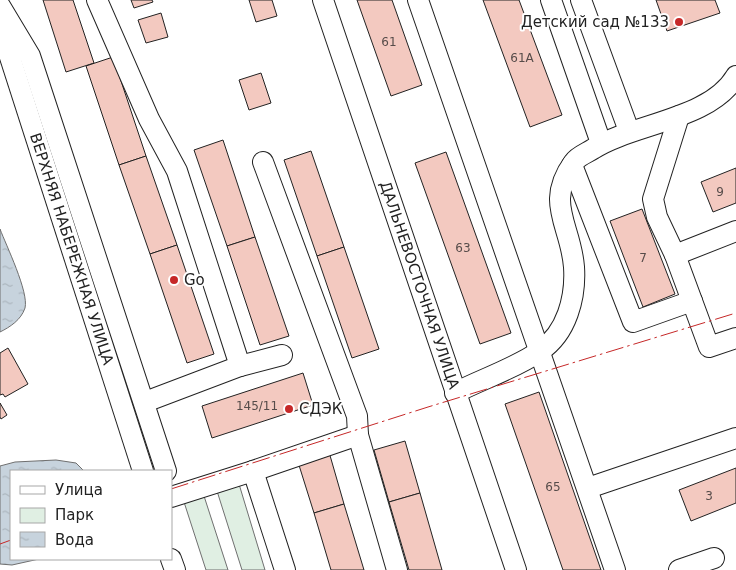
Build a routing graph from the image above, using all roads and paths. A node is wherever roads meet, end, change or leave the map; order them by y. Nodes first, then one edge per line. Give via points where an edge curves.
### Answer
1 (97, 0) edge
2 (323, 0) edge
3 (418, 0) edge
4 (551, 0) edge
5 (581, 0) edge
6 (0, 6) edge
7 (0, 26) edge
8 (736, 76) edge
9 (679, 116) junction
10 (629, 131) junction
11 (601, 143) junction
12 (263, 162) dead end
13 (572, 165) junction
14 (736, 231) edge
15 (675, 256) junction
16 (692, 301) junction
17 (736, 338) edge
18 (541, 351) junction
19 (282, 355) dead end
20 (240, 366) junction
21 (455, 393) junction
22 (145, 402) junction
23 (358, 436) junction
24 (736, 438) edge
25 (143, 470) edge
26 (166, 470) edge
27 (253, 472) junction
28 (588, 488) junction
29 (172, 493) edge
30 (714, 558) dead end
31 (285, 570) edge
32 (397, 570) edge
33 (516, 570) edge
34 (616, 570) edge
35 (679, 570) edge

1 - 20 street via 177,171
2 - 21 street, ДАЛЬНЕВОСТОЧНАЯ УЛИЦА
3 - 18 street
4 - 11 street
5 - 10 street
6 - 22 street via 30,56
7 - 25 street, ВЕРХНЯЯ НАБЕРЕЖНАЯ УЛИЦА
8 - 9 street via 714,98
9 - 10 street
9 - 15 street via 653,199 657,217
10 - 11 street
11 - 13 street
12 - 23 street via 357,416
13 - 16 street via 633,322
13 - 18 street via 562,180 560,210 574,266 572,305 560,331
14 - 15 street
15 - 16 street
16 - 17 street via 709,347
18 - 21 street
18 - 28 street
19 - 20 street
20 - 22 street
21 - 33 street, ДАЛЬНЕВОСТОЧНАЯ УЛИЦА
22 - 26 street
23 - 27 street
23 - 32 street
24 - 28 street
27 - 29 street
27 - 31 street
28 - 34 street
30 - 35 street

